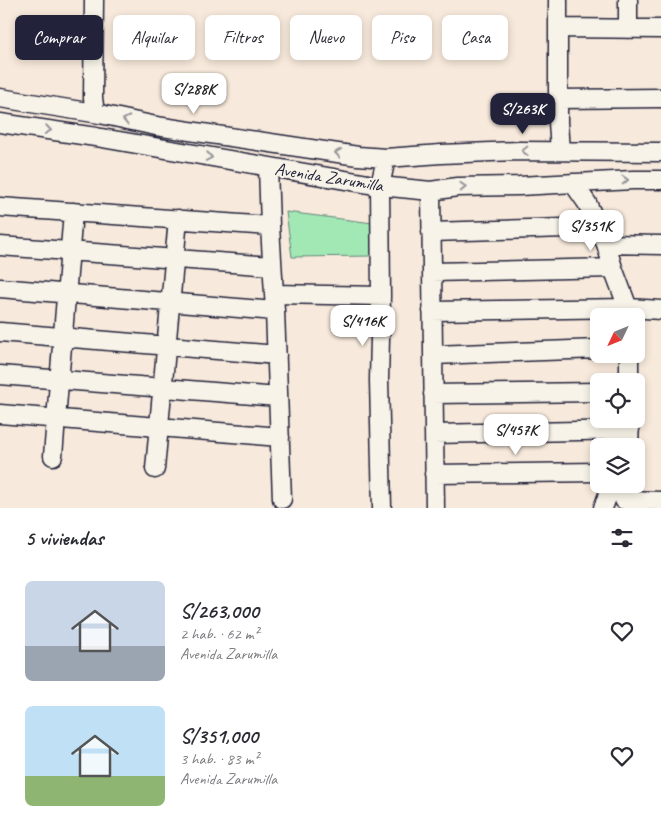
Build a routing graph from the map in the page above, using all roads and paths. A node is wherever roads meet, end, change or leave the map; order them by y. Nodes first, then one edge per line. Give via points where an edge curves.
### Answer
1 (94, 0) edge
2 (558, 0) edge
3 (628, 0) edge
4 (558, 28) junction
5 (628, 29) junction
6 (661, 29) edge
7 (0, 98) edge
8 (661, 98) edge
9 (558, 99) junction
10 (95, 113) junction
11 (0, 123) edge
12 (560, 151) junction
13 (661, 152) edge
14 (386, 158) junction
15 (268, 167) junction
16 (661, 180) edge
17 (573, 183) junction
18 (380, 186) junction
19 (431, 190) junction
20 (0, 207) edge
21 (73, 212) junction
22 (178, 219) junction
23 (270, 226) junction
24 (598, 227) junction
25 (431, 232) junction
26 (606, 244) junction
27 (661, 245) edge
28 (0, 246) edge
29 (70, 251) junction
30 (174, 259) junction
31 (272, 266) junction
32 (613, 268) junction
33 (432, 272) junction
34 (0, 288) edge
35 (66, 293) junction
36 (381, 296) junction
37 (170, 302) junction
38 (275, 302) junction
39 (627, 308) edge
40 (661, 310) edge
41 (432, 311) junction
42 (645, 311) edge
43 (590, 312) edge
44 (0, 332) edge
45 (63, 337) junction
46 (166, 346) junction
47 (590, 349) edge
48 (277, 355) junction
49 (433, 355) junction
50 (0, 375) edge
51 (59, 379) junction
52 (162, 388) junction
53 (590, 392) edge
54 (433, 394) junction
55 (278, 397) junction
56 (0, 414) edge
57 (56, 419) junction
58 (159, 427) junction
59 (434, 434) junction
60 (629, 436) edge
61 (280, 437) junction
62 (53, 456) dead end
63 (155, 469) dead end
64 (590, 472) edge
65 (434, 474) junction
66 (609, 493) edge
67 (624, 497) edge
68 (282, 499) dead end
69 (661, 501) edge
70 (382, 508) edge
71 (434, 508) edge
72 (603, 508) edge

1 - 10 street
2 - 4 street
3 - 5 street
4 - 5 street
4 - 9 street
5 - 6 street
7 - 10 street, Avenida Zarumilla
8 - 9 street
9 - 12 street
14 -> 10 street, Avenida Zarumilla via 166,128
11 -> 15 street, Avenida Zarumilla
12 - 13 street, Avenida Zarumilla
12 -> 14 street, Avenida Zarumilla
14 - 18 street
15 - 18 street, Avenida Zarumilla
15 - 23 street
17 -> 16 street, Avenida Zarumilla
19 -> 17 street, Avenida Zarumilla
17 - 24 street
18 - 19 street, Avenida Zarumilla
18 - 36 street
19 - 25 street
20 - 21 street
21 - 22 street
21 - 29 street
22 - 23 street
22 - 30 street
23 - 31 street
24 - 25 street
24 - 26 street
25 - 33 street
26 - 27 street
26 - 32 street
28 - 29 street
29 - 30 street
29 - 35 street
30 - 31 street
30 - 37 street
31 - 38 street
32 - 33 street
32 - 39 street
33 - 41 street
34 - 35 street
35 - 37 street
35 - 45 street
36 - 38 street
36 - 70 street
37 - 38 street
37 - 46 street
38 - 48 street
40 - 42 street
41 - 43 street
41 - 49 street
44 - 45 street
45 - 46 street
45 - 51 street
46 - 48 street
46 - 52 street
47 - 49 street
48 - 55 street
49 - 54 street
50 - 51 street
51 - 52 street
51 - 57 street
52 - 55 street
52 - 58 street
53 - 54 street
54 - 59 street
55 - 61 street
56 - 57 street
57 - 58 street
57 - 62 street
58 - 61 street
58 - 63 street
59 - 60 street
59 - 65 street
61 - 68 street
64 - 65 street
65 - 71 street
66 - 72 street
67 - 69 street

